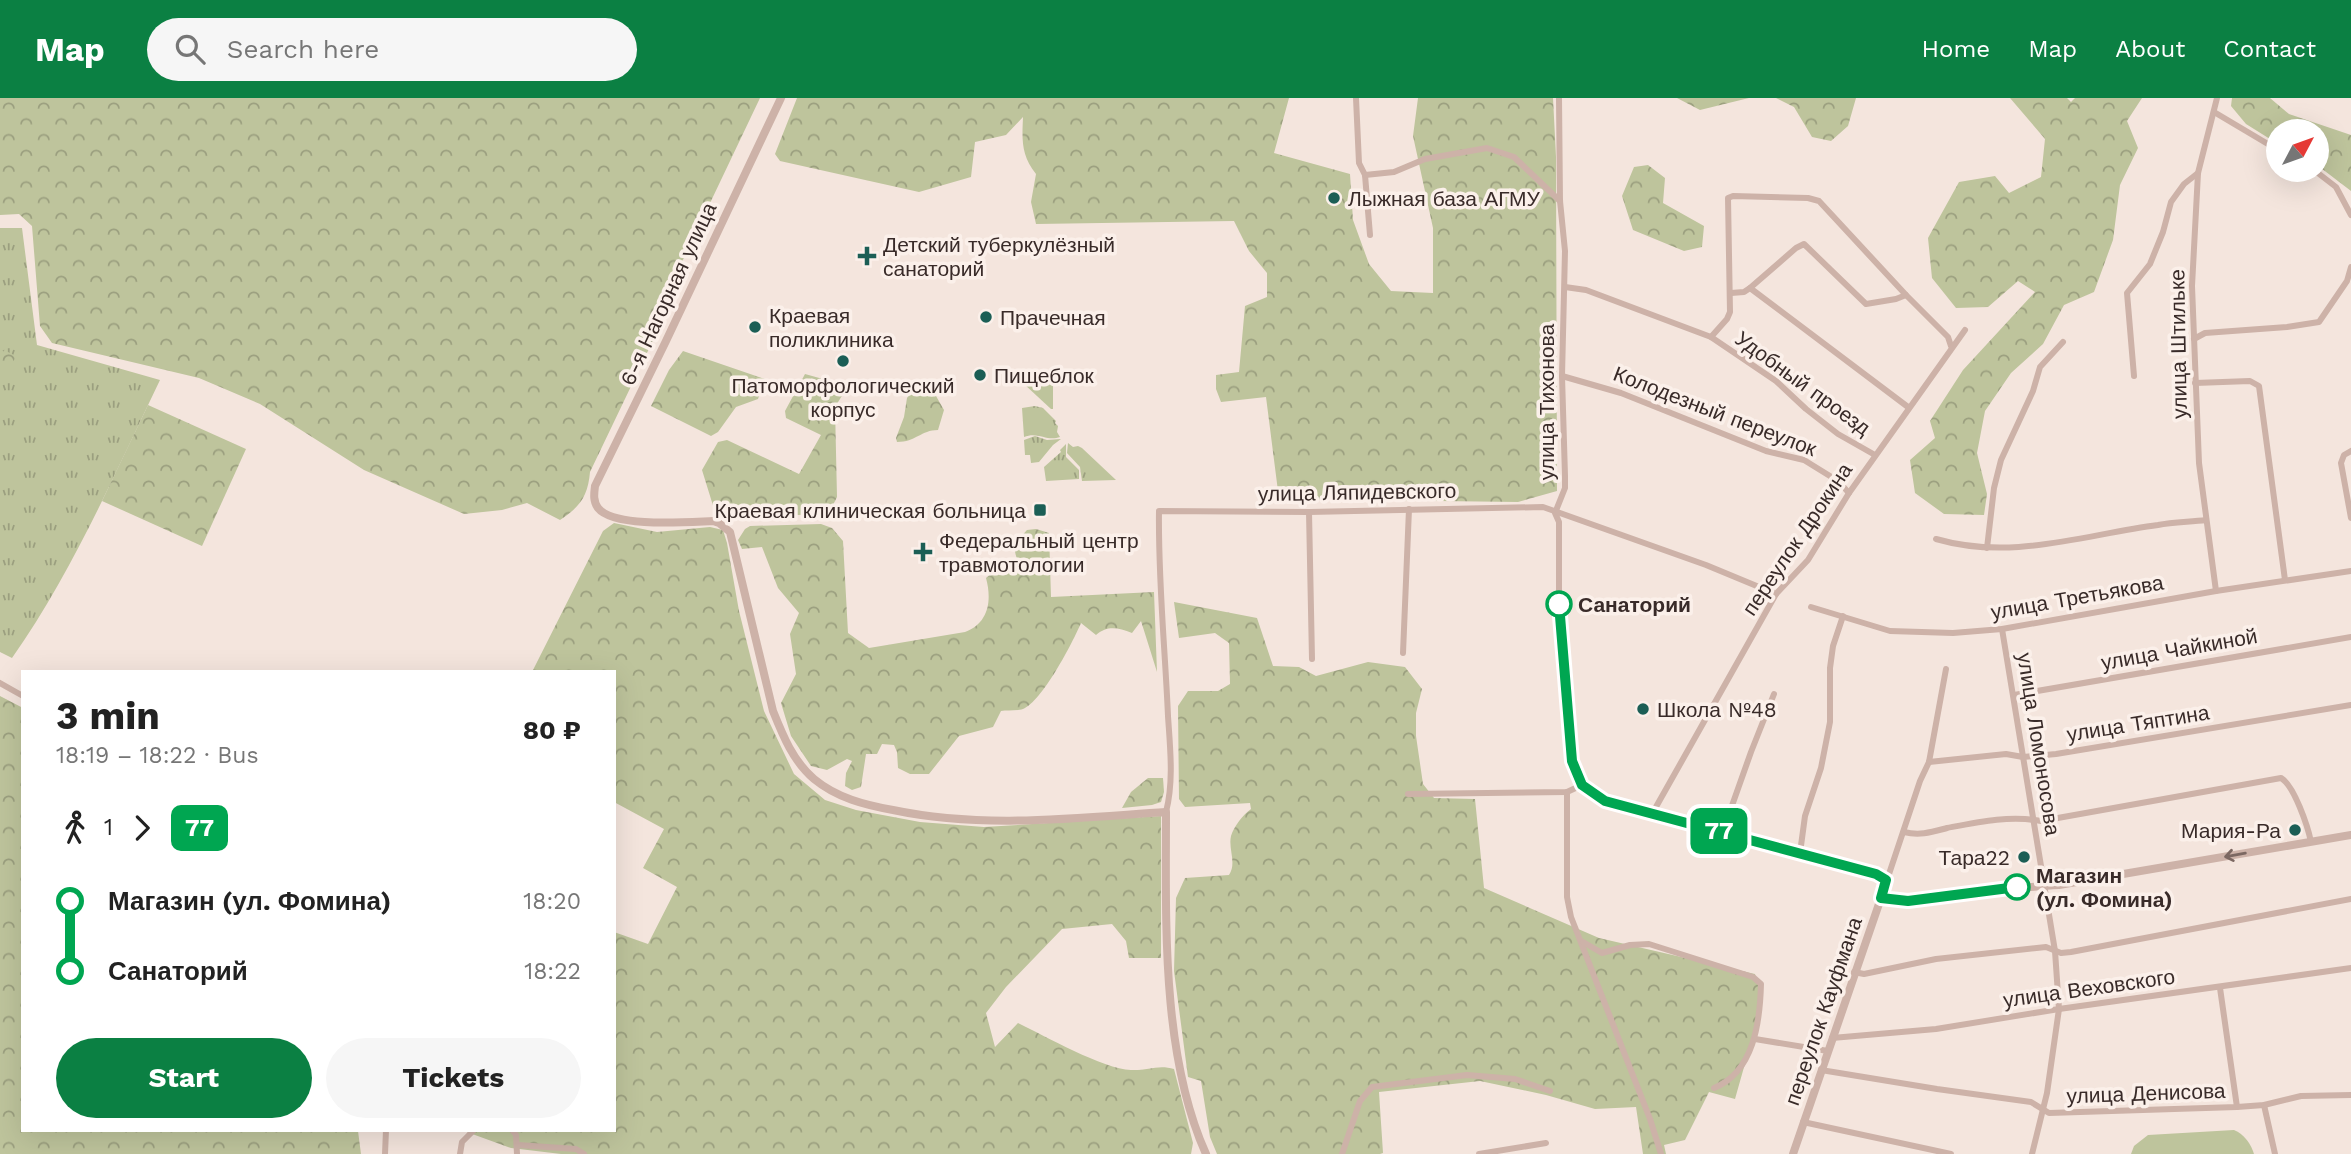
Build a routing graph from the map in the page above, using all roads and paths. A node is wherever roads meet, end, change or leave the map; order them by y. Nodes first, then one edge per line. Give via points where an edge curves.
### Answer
1 (781, 98) edge
2 (1356, 98) edge
3 (1559, 98) edge
4 (2217, 98) edge
5 (2214, 112) junction
6 (2266, 143) edge
7 (2198, 173) junction
8 (1366, 175) junction
9 (2329, 182) edge
10 (1560, 201) junction
11 (2351, 215) edge
12 (1370, 235) dead end
13 (2351, 267) edge
14 (1565, 287) junction
15 (1750, 288) junction
16 (1731, 293) junction
17 (1906, 295) junction
18 (1965, 330) dead end
19 (1711, 337) junction
20 (2194, 339) junction
21 (2063, 342) dead end
22 (1951, 346) junction
23 (1562, 376) junction
24 (2134, 376) dead end
25 (2195, 383) junction
26 (1908, 407) junction
27 (2351, 451) edge
28 (1875, 456) junction
29 (1849, 493) junction
30 (1409, 509) junction
31 (1309, 512) junction
32 (1555, 513) junction
33 (2351, 518) edge
34 (2206, 520) junction
35 (1936, 539) dead end
36 (1987, 548) junction
37 (2351, 571) edge
38 (2285, 580) junction
39 (2216, 591) junction
40 (1776, 594) junction
41 (1811, 607) dead end
42 (1843, 616) junction
43 (2003, 629) junction
44 (2351, 637) edge
45 (1402, 653) dead end
46 (1312, 659) dead end
47 (1946, 669) dead end
48 (0, 683) edge
49 (1774, 694) dead end
50 (21, 695) edge
51 (2014, 695) junction
52 (2351, 705) edge
53 (2023, 757) junction
54 (1929, 762) junction
55 (1582, 785) junction
56 (1567, 792) junction
57 (1408, 793) dead end
58 (1166, 812) junction
59 (1652, 814) junction
60 (2033, 820) junction
61 (1723, 831) junction
62 (1904, 832) junction
63 (2351, 835) edge
64 (2311, 842) junction
65 (1800, 853) junction
66 (1886, 880) junction
67 (2044, 886) junction
68 (1881, 898) junction
69 (2351, 899) edge
70 (1579, 938) junction
71 (2055, 951) junction
72 (2351, 968) edge
73 (1854, 972) junction
74 (2220, 988) junction
75 (2059, 1009) junction
76 (1832, 1038) junction
77 (1755, 1039) junction
78 (1828, 1051) junction
79 (1821, 1070) junction
80 (1714, 1088) dead end
81 (1550, 1091) dead end
82 (2351, 1095) edge
83 (2263, 1105) junction
84 (2237, 1107) junction
85 (2043, 1108) junction
86 (1803, 1122) junction
87 (386, 1132) edge
88 (472, 1132) edge
89 (514, 1132) edge
90 (1546, 1143) dead end
91 (517, 1145) junction
92 (385, 1154) edge
93 (460, 1154) edge
94 (517, 1154) edge
95 (584, 1154) edge
96 (1206, 1154) edge
97 (1342, 1154) edge
98 (1479, 1154) edge
99 (1661, 1154) edge
100 (1793, 1154) edge
101 (1951, 1154) edge
102 (2032, 1154) edge
103 (2275, 1154) edge

1 - 58 street, 6-я Нагорная улица via 594,486 597,506 612,517 659,523 712,521 730,532 773,711 800,765 831,791 867,805 950,820
2 - 8 street via 1359,163
3 - 10 street, улица Тихонова
4 - 5 street, улица Штильке
5 - 6 street
5 - 7 street, улица Штильке
7 - 20 street, улица Штильке
7 - 24 street via 2171,202 2150,264 2127,293
8 - 10 street via 1487,148 1514,157
8 - 12 street
9 - 11 street
10 - 14 street, улица Тихонова
13 - 20 street via 2347,281 2319,322 2205,333
14 - 19 street, Удобный проезд via 1586,290
14 - 23 street, улица Тихонова
15 - 16 street
15 - 17 street via 1804,244 1866,304
15 - 26 street
16 - 17 street via 1727,203 1733,196 1819,201
16 - 19 street via 1727,319
17 - 22 street via 1948,337
18 - 22 street, переулок Дрокина
19 - 28 street, Удобный проезд via 1776,380 1838,434
20 - 25 street, улица Штильке
21 - 36 street via 2040,368 2001,460
22 - 26 street, переулок Дрокина
23 - 29 street, Колодезный переулок via 1643,401 1766,451 1804,460
23 - 32 street, улица Тихонова via 1565,488
25 - 34 street, улица Штильке
25 - 38 street via 2250,381 2259,386
26 - 28 street, переулок Дрокина
27 - 33 street via 2341,463
28 - 29 street, переулок Дрокина
29 - 40 street, переулок Дрокина via 1808,560
30 - 31 street, улица Ляпидевского
30 - 32 street, улица Ляпидевского via 1543,507
30 - 45 street
31 - 46 street
31 - 58 street, улица Ляпидевского via 1159,511 1170,755
32 - 40 street
32 - 55 street, улица Тихонова via 1572,761
34 - 36 street via 2158,524 2037,547
34 - 39 street, улица Штильке
35 - 36 street
37 - 38 street, улица Третьякова
38 - 39 street, улица Третьякова
39 - 43 street, улица Третьякова
40 - 59 street, переулок Дрокина
41 - 42 street, улица Третьякова
42 - 43 street, улица Третьякова via 1890,631
42 - 65 street via 1830,668 1830,722
43 - 51 street, улица Ломоносова
44 - 51 street, улица Чайкиной
47 - 54 street, переулок Кауфмана
48 - 50 street
49 - 61 street
51 - 53 street, улица Ломоносова
52 - 53 street, улица Тяптина
53 - 54 street, улица Тяптина via 2006,754
53 - 60 street, улица Ломоносова
54 - 62 street, переулок Кауфмана
55 - 56 street
55 - 59 street via 1605,801
56 - 57 street
56 - 70 street via 1567,897
58 - 96 street via 1166,924 1175,1031 1183,1082
59 - 61 street
60 - 62 street via 2007,818 1926,834
60 - 64 street via 2281,778 2301,809
60 - 67 street, улица Ломоносова
61 - 65 street
62 - 66 street, переулок Кауфмана
63 - 64 street
64 -> 67 street
65 - 66 street
66 - 68 street, переулок Кауфмана
67 - 68 street via 1908,901
67 - 71 street, улица Ломоносова
68 - 73 street, переулок Кауфмана
69 - 71 street via 2071,952
70 - 77 street via 1602,953 1649,944 1753,977 1761,984
70 - 99 street
71 - 73 street via 2046,947
71 - 75 street, улица Ломоносова
72 - 74 street, улица Веховского
73 - 76 street, переулок Кауфмана
74 - 75 street, улица Веховского
74 - 84 street
75 - 76 street, улица Веховского via 1936,1029
75 - 85 street, улица Ломоносова
76 - 78 street, переулок Кауфмана
77 - 78 street
77 - 80 street via 1744,1064
78 - 79 street, переулок Кауфмана
79 - 85 street, улица Денисова via 2031,1102
79 - 86 street, переулок Кауфмана
81 - 97 street via 1515,1079 1467,1075 1372,1087 1360,1101
82 - 83 street, улица Денисова via 2301,1096
83 - 84 street, улица Денисова
83 - 103 street
84 - 85 street, улица Денисова via 2049,1113
85 - 102 street, улица Ломоносова
86 - 100 street, переулок Кауфмана
86 - 101 street
87 - 92 street
88 - 93 street via 462,1142
89 - 91 street
90 - 98 street
91 - 94 street
91 - 95 street via 576,1149

